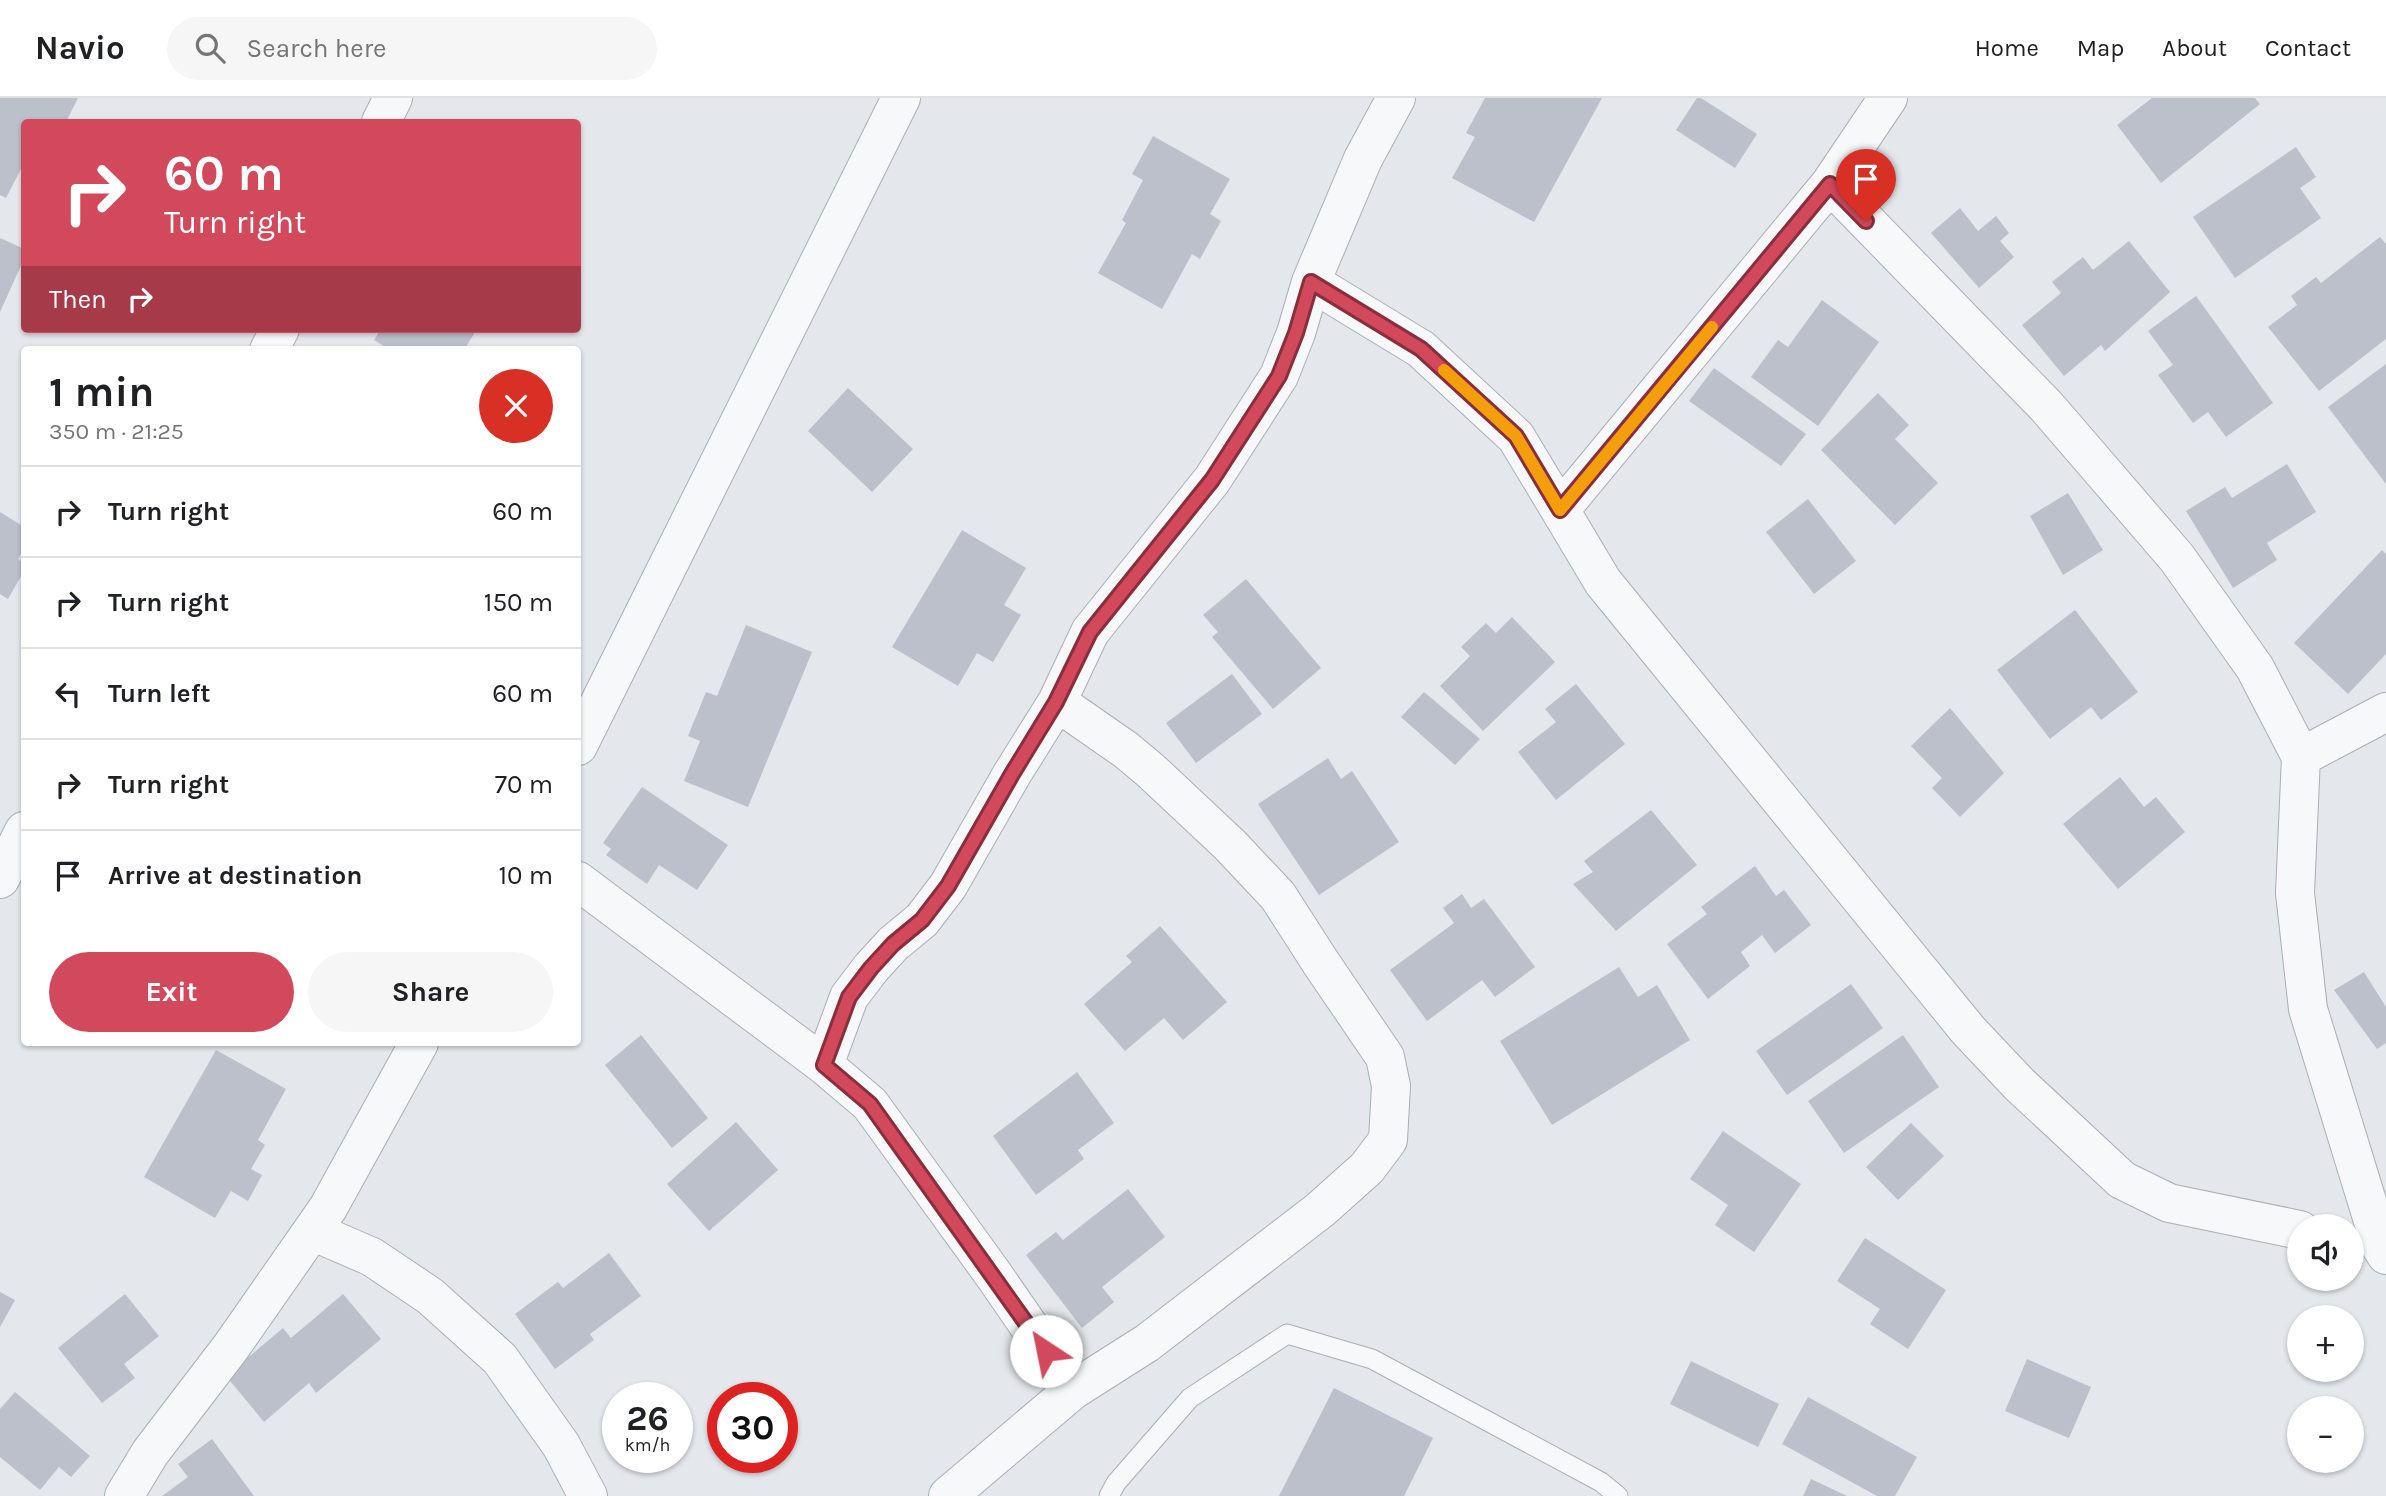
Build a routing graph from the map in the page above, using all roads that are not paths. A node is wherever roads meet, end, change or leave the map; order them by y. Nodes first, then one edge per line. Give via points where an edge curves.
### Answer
1 (393, 98) edge
2 (901, 98) edge
3 (1395, 98) edge
4 (1888, 98) edge
5 (382, 119) edge
6 (1830, 184) junction
7 (1311, 282) junction
8 (1560, 510) junction
9 (1056, 702) junction
10 (2386, 712) edge
11 (581, 740) edge
12 (2301, 757) junction
13 (21, 837) edge
14 (0, 879) edge
15 (581, 883) edge
16 (417, 1046) edge
17 (824, 1065) junction
18 (2287, 1227) edge
19 (312, 1231) junction
20 (2373, 1248) edge
21 (1073, 1390) junction
22 (124, 1496) edge
23 (588, 1496) edge
24 (948, 1496) edge
25 (1109, 1496) edge
26 (1618, 1496) edge

1 - 5 street
2 - 11 street
3 - 7 street via 1363,159
4 - 6 street
6 - 8 street
6 - 12 street via 2046,407 2177,558 2255,668
7 - 8 street via 1421,349 1516,436
7 - 9 street via 1279,376 1212,480 1090,632
8 - 18 street via 1603,582 1968,1030 2028,1093 2122,1181 2169,1203
9 - 17 street via 948,886 849,997
9 - 21 street via 1150,770 1278,896 1385,1057 1391,1086 1388,1140 1367,1168 1320,1210 1147,1343
10 - 12 street
12 - 20 street via 2295,893 2308,1009
13 - 14 street
15 - 17 street
16 - 19 street
17 - 21 street via 870,1104
19 - 22 street via 150,1453
19 - 23 street via 372,1256 421,1289 500,1359 561,1445
21 - 24 street
25 - 26 lane via 1190,1398 1287,1334 1372,1359 1601,1482

